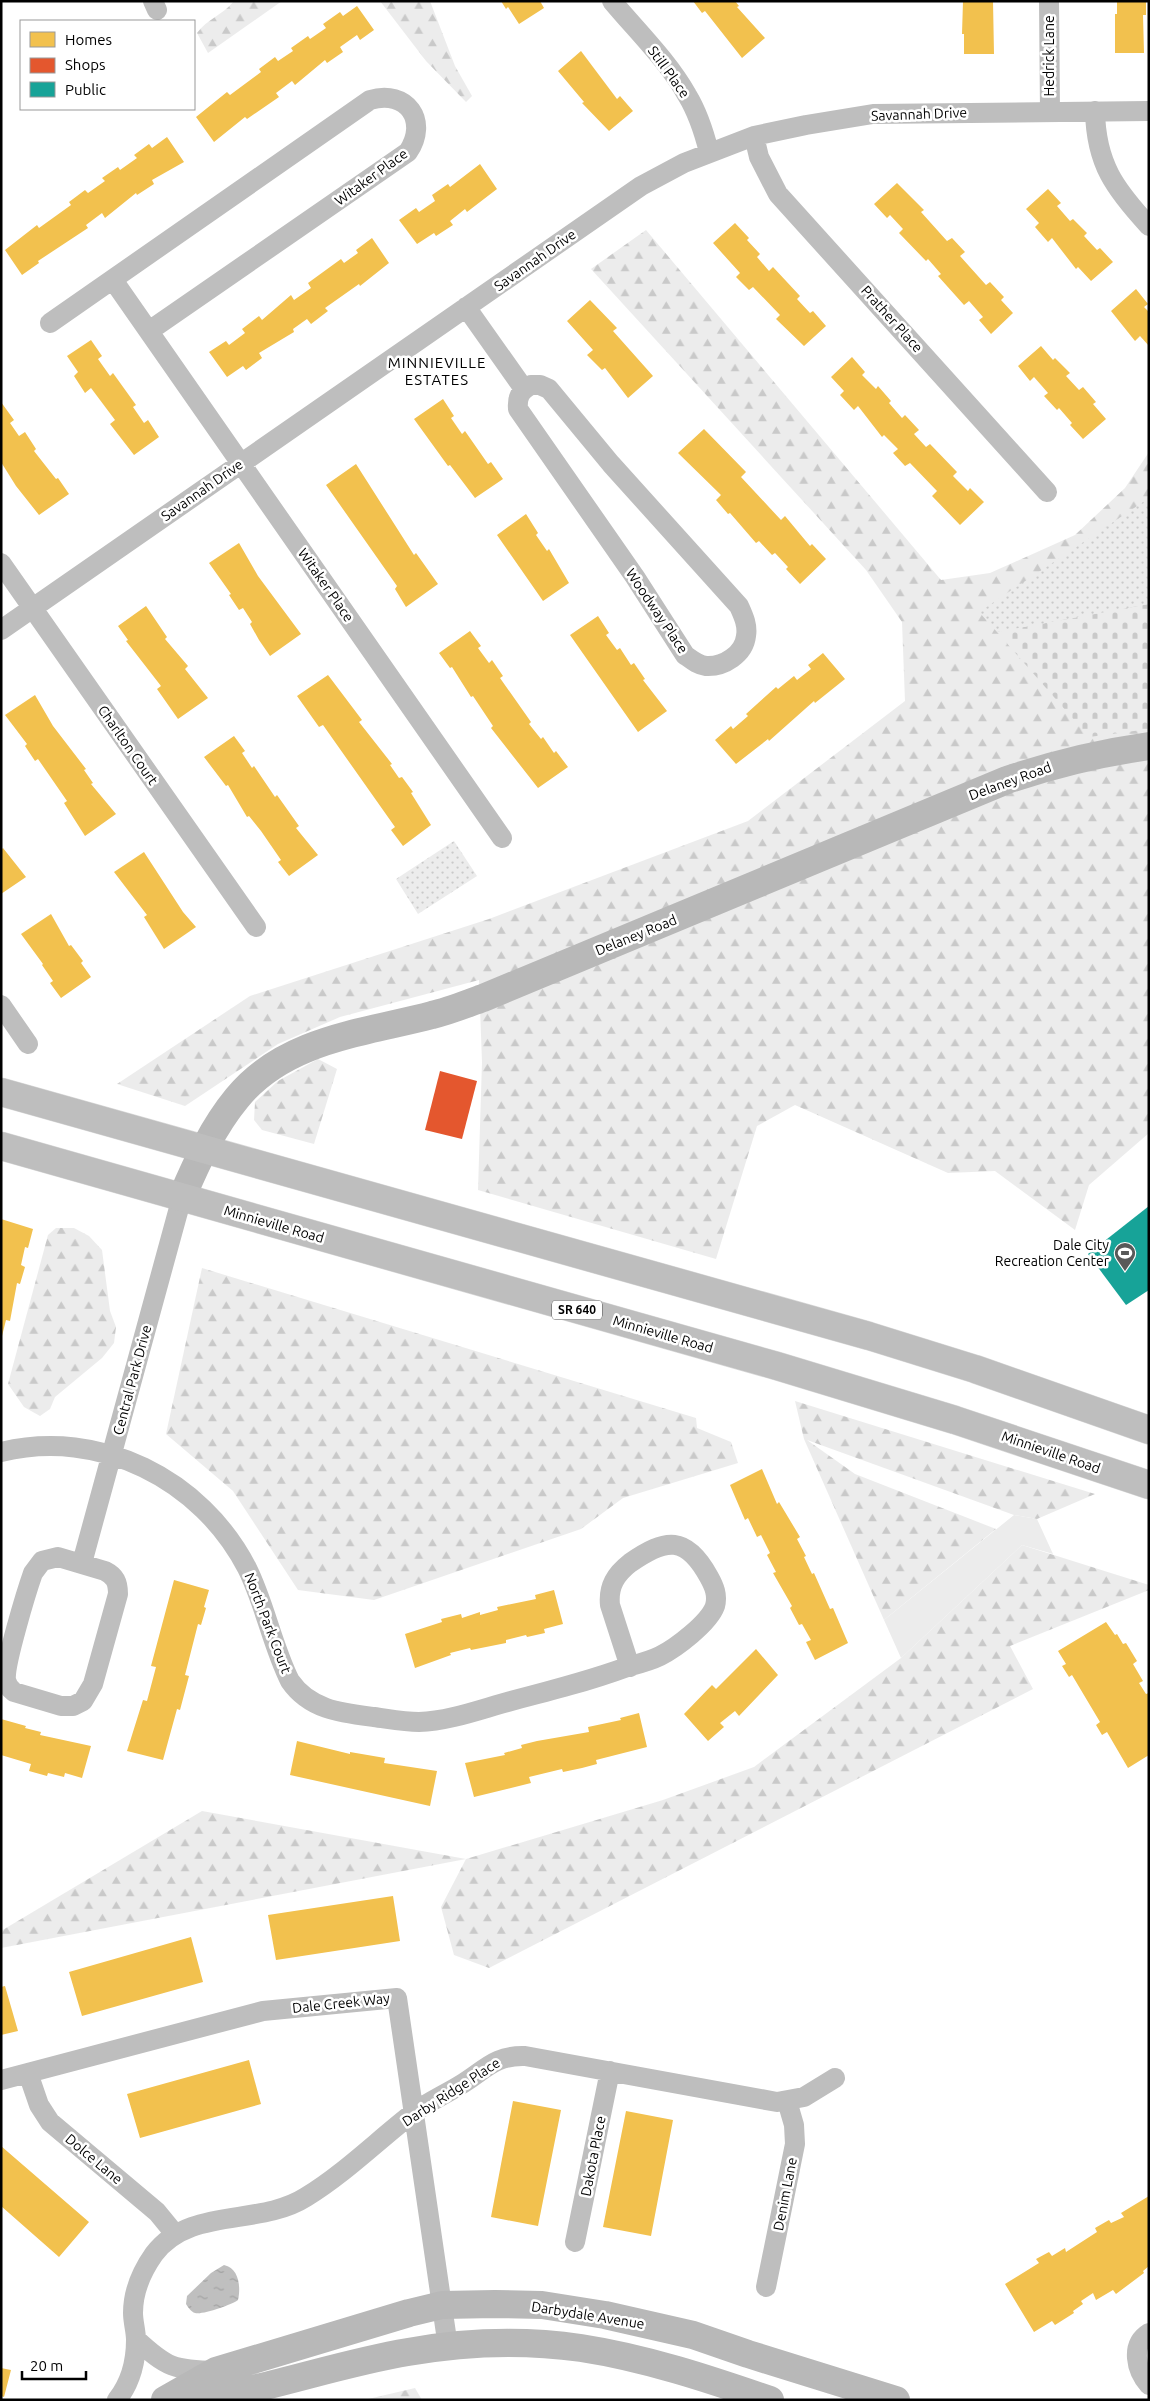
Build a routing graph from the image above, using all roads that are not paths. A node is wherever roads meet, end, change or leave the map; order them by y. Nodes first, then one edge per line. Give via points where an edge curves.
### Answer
1 (612, 1) edge
2 (1049, 1) edge
3 (1095, 111) junction
4 (1149, 111) edge
5 (1050, 112) junction
6 (754, 136) junction
7 (709, 152) junction
8 (1149, 226) edge
9 (113, 280) junction
10 (466, 307) junction
11 (50, 323) dead end
12 (149, 331) junction
13 (524, 389) junction
14 (241, 463) junction
15 (1047, 492) dead end
16 (1, 563) edge
17 (32, 608) junction
18 (1, 630) edge
19 (1149, 746) edge
20 (502, 838) dead end
21 (256, 927) dead end
22 (1, 1005) edge
23 (28, 1044) dead end
24 (1, 1092) edge
25 (1, 1146) edge
26 (203, 1149) junction
27 (182, 1197) junction
28 (1149, 1430) edge
29 (1, 1452) edge
30 (111, 1455) junction
31 (1149, 1485) edge
32 (82, 1563) junction
33 (630, 1666) junction
34 (610, 2071) junction
35 (28, 2073) junction
36 (835, 2078) dead end
37 (1, 2080) edge
38 (787, 2101) junction
39 (414, 2112) junction
40 (175, 2234) junction
41 (575, 2242) dead end
42 (766, 2287) dead end
43 (442, 2305) junction
44 (1149, 2333) edge
45 (136, 2339) junction
46 (448, 2347) junction
47 (216, 2371) junction
48 (1149, 2385) edge
49 (117, 2400) edge
50 (165, 2400) edge
51 (195, 2400) edge
52 (770, 2400) edge
53 (896, 2400) edge

1 - 7 street, Still Place via 687,95 701,122
2 - 5 street, Hedrick Lane
3 - 4 street, Savannah Drive
3 - 5 street, Savannah Drive
3 - 8 street via 1095,132 1110,179
5 - 6 street, Savannah Drive via 873,114
6 - 7 street, Savannah Drive
6 - 15 street, Prather Place via 762,163 778,194
7 - 10 street, Savannah Drive via 641,186
9 - 11 street, Witaker Place
9 - 12 street, Witaker Place
9 - 12 street, Witaker Place via 370,100 393,97 411,110 417,129 415,141 408,152
10 - 13 street
10 - 14 street, Savannah Drive
12 - 14 street, Witaker Place
13 - 13 street, Woodway Place via 540,385 549,390 739,606 745,620 746,635 743,647 732,658 705,666 686,655 518,409 517,400
14 - 17 street, Savannah Drive
14 - 20 street, Witaker Place
16 - 17 street, Charlton Court
17 - 18 street, Savannah Drive
17 - 21 street, Charlton Court
19 - 26 street, Delaney Road via 1058,763 1007,780 483,998 434,1015 318,1043 287,1057 259,1076 238,1097
22 - 23 street
24 - 26 main road
25 - 27 main road, Minnieville Road / SR 640
26 - 27 street, Delaney Road
26 - 28 main road via 878,1339
27 - 30 street, Central Park Drive
27 - 31 main road, Minnieville Road / SR 640 via 777,1366 955,1420
29 - 30 street, North Park Court via 46,1446
30 - 32 street, Central Park Drive
30 - 33 street, North Park Court via 170,1481 194,1498 215,1520 247,1569 290,1681 301,1695 322,1707 402,1721 440,1720 593,1680
32 - 32 street via 112,1575 118,1587 89,1693 68,1707 14,1692 8,1687 6,1673 33,1573 42,1562 52,1558
33 - 33 street, North Park Court via 610,1604 613,1582 621,1571 650,1549 665,1545 685,1549 700,1560 713,1585 716,1600 712,1612 674,1647
34 - 38 street, Darby Ridge Place via 777,2102
34 - 39 street, Darby Ridge Place via 525,2056 505,2058 484,2067
34 - 41 street, Dakota Place
35 - 37 street, Dale Creek Way
35 - 39 street, Dale Creek Way via 263,2011 397,1998
35 - 40 street, Dolce Lane via 39,2105 50,2122 157,2212
36 - 38 street, Darby Ridge Place via 804,2097
38 - 42 street, Denim Lane via 794,2124 795,2144
39 - 40 street, Darby Ridge Place via 362,2157 298,2202 266,2214 214,2220
39 - 43 street, Dale Creek Way
40 - 45 street, Darby Ridge Place via 154,2254 137,2286 133,2312
43 - 46 street, Dale Creek Way
43 - 47 street, Darbydale Avenue via 409,2312
43 - 53 street, Darbydale Avenue via 542,2305 605,2315 693,2335
44 - 48 street via 1138,2343 1136,2354 1139,2368
45 - 47 street via 166,2364 184,2370
45 - 49 street, Darby Ridge Place via 133,2371
46 - 51 street via 409,2351 226,2396
46 - 52 street via 529,2343 581,2348 632,2358
47 - 50 street, Darbydale Avenue

